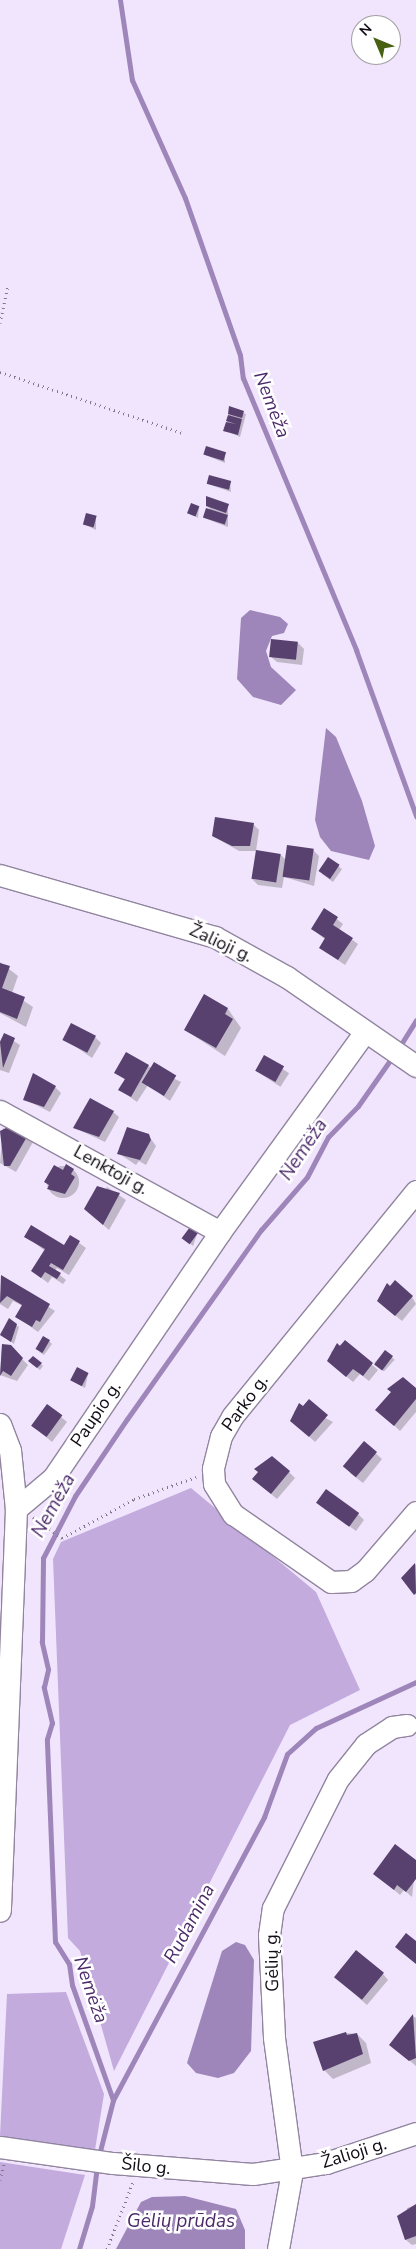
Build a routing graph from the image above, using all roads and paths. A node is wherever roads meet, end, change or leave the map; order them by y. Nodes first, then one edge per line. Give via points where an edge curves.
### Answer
1 (8, 286) dead end
2 (0, 323) edge
3 (0, 372) edge
4 (182, 433) dead end
5 (0, 874) edge
6 (365, 1032) junction
7 (410, 1062) edge
8 (0, 1111) edge
9 (416, 1192) edge
10 (220, 1232) junction
11 (0, 1424) edge
12 (213, 1469) junction
13 (16, 1509) junction
14 (416, 1512) edge
15 (48, 1530) dead end
16 (407, 1725) dead end
17 (0, 1911) edge
18 (416, 2134) edge
19 (0, 2147) edge
20 (140, 2165) junction
21 (292, 2171) junction
22 (107, 2249) edge
23 (278, 2249) edge

1 - 2 path
3 - 4 path
5 - 6 street, Žalioji g. via 215,938 287,977
6 - 7 street, Žalioji g.
6 - 10 street, Paupio g.
8 - 10 street, Lenktoji g.
9 - 12 street, Parko g. via 232,1417 220,1436
10 - 13 street, Paupio g. via 53,1478
11 - 13 street via 10,1450
12 - 14 street, Parko g. via 214,1484 233,1514 331,1582 351,1582 365,1572
12 - 15 path via 134,1499 62,1538
13 - 17 street
16 - 21 street, Gėlių g. via 392,1727 366,1744 338,1779 273,1908 269,1935 274,2037
18 - 21 street, Žalioji g.
19 - 20 street, Šilo g.
20 - 21 street, Šilo g. via 215,2172
20 - 22 path
21 - 23 street, Gėlių g.

